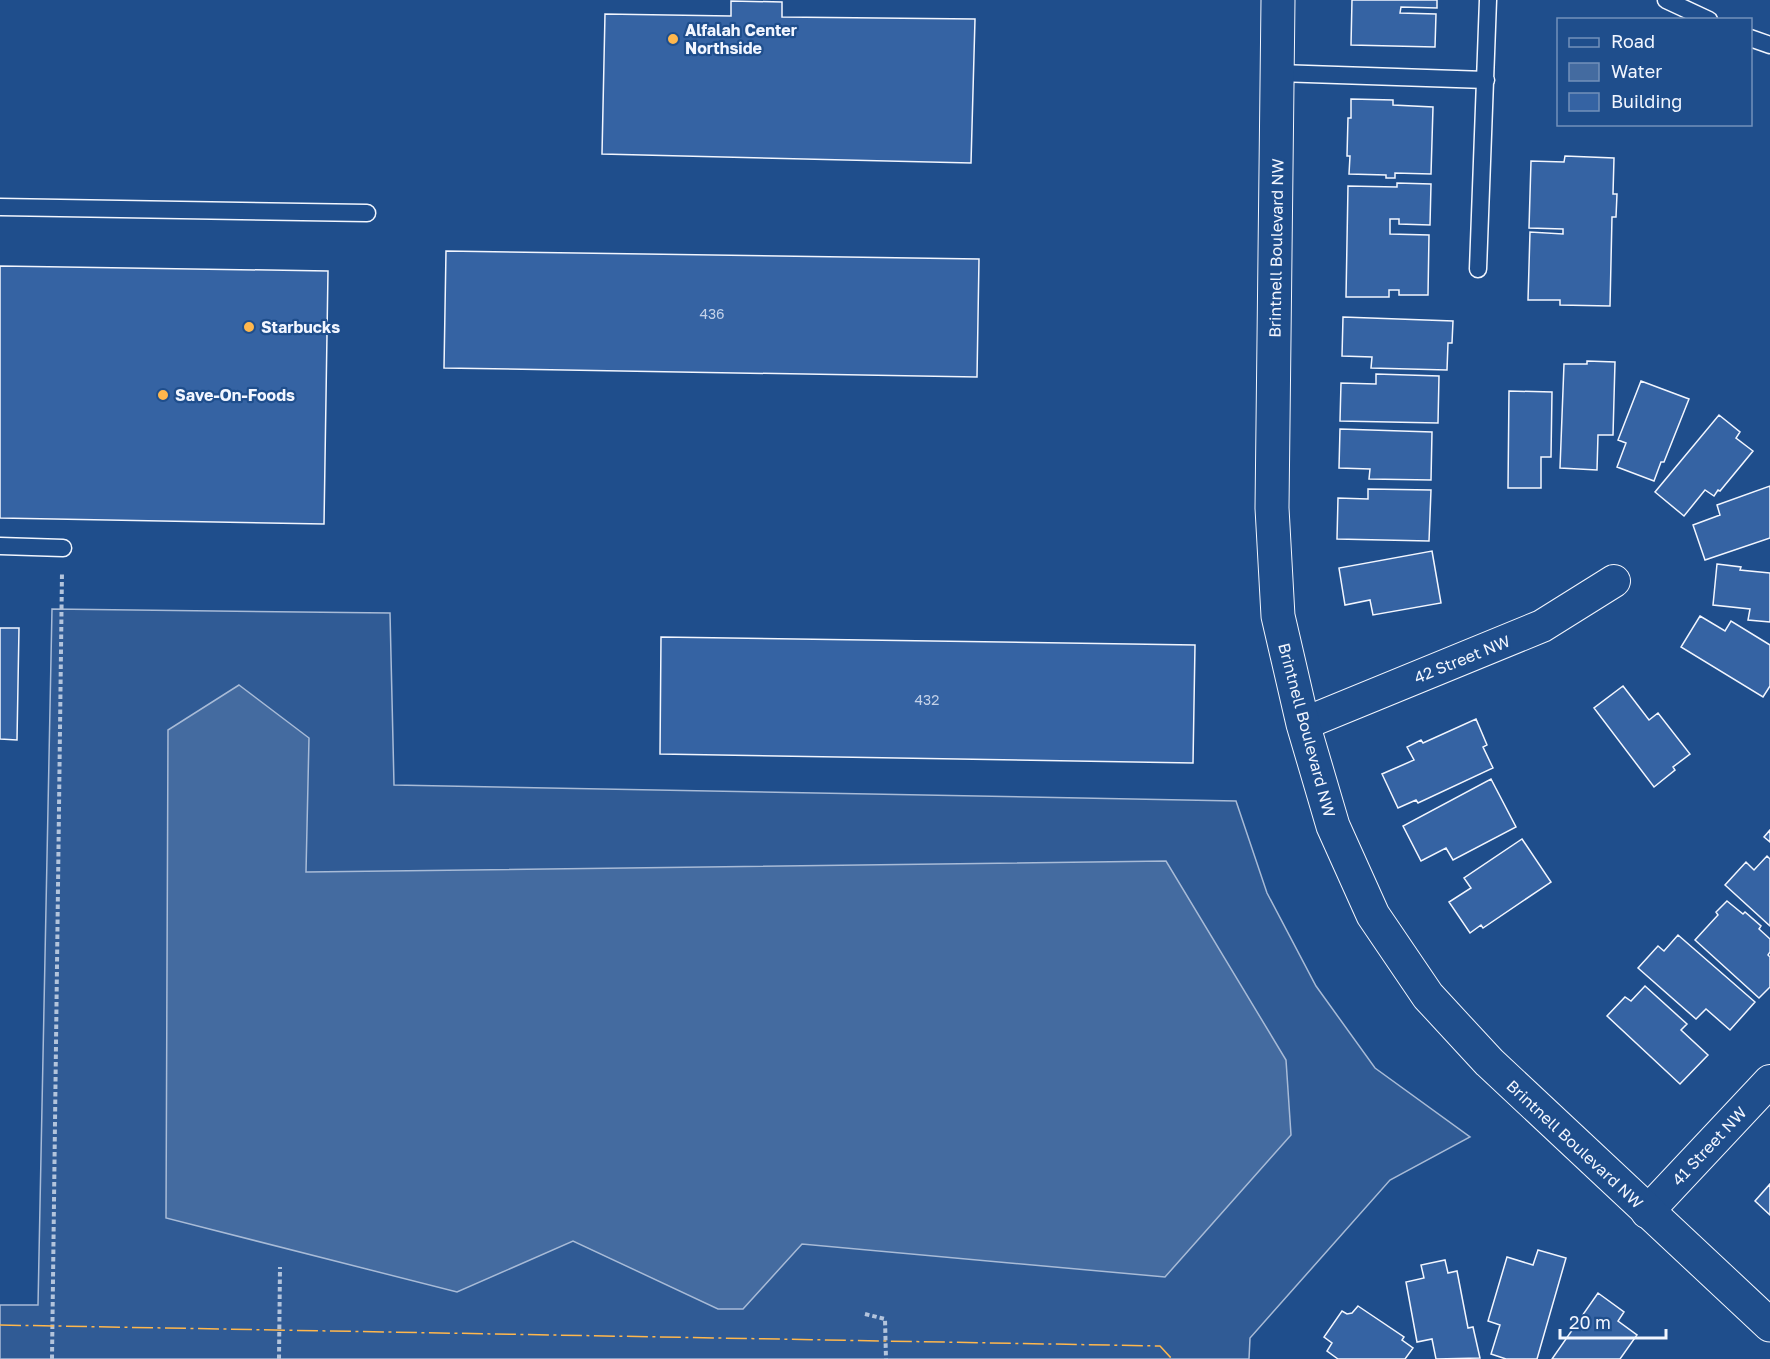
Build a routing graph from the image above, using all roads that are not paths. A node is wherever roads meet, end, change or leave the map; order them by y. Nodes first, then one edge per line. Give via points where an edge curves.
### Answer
1 (1278, 0) edge
2 (1488, 0) edge
3 (1666, 0) edge
4 (1705, 18) edge
5 (1752, 39) edge
6 (1770, 45) edge
7 (1278, 73) junction
8 (1486, 80) junction
9 (0, 207) edge
10 (367, 213) dead end
11 (1478, 269) dead end
12 (0, 546) edge
13 (63, 548) road end
14 (1614, 581) dead end
15 (1303, 724) junction
16 (1770, 1081) edge
17 (1647, 1212) junction
18 (1770, 1325) edge

1 - 7 street, Brintnell Boulevard NW
2 - 8 lane
3 - 4 lane
5 - 6 lane
7 - 8 lane
7 - 15 street, Brintnell Boulevard NW via 1272,508 1278,616
8 - 11 lane
9 - 10 lane
12 - 13 lane
14 - 15 street, 42 Street NW via 1542,626
15 - 17 street, Brintnell Boulevard NW via 1333,826 1373,915 1428,996 1489,1062
16 - 17 street, 41 Street NW
17 - 18 street, Brintnell Boulevard NW

